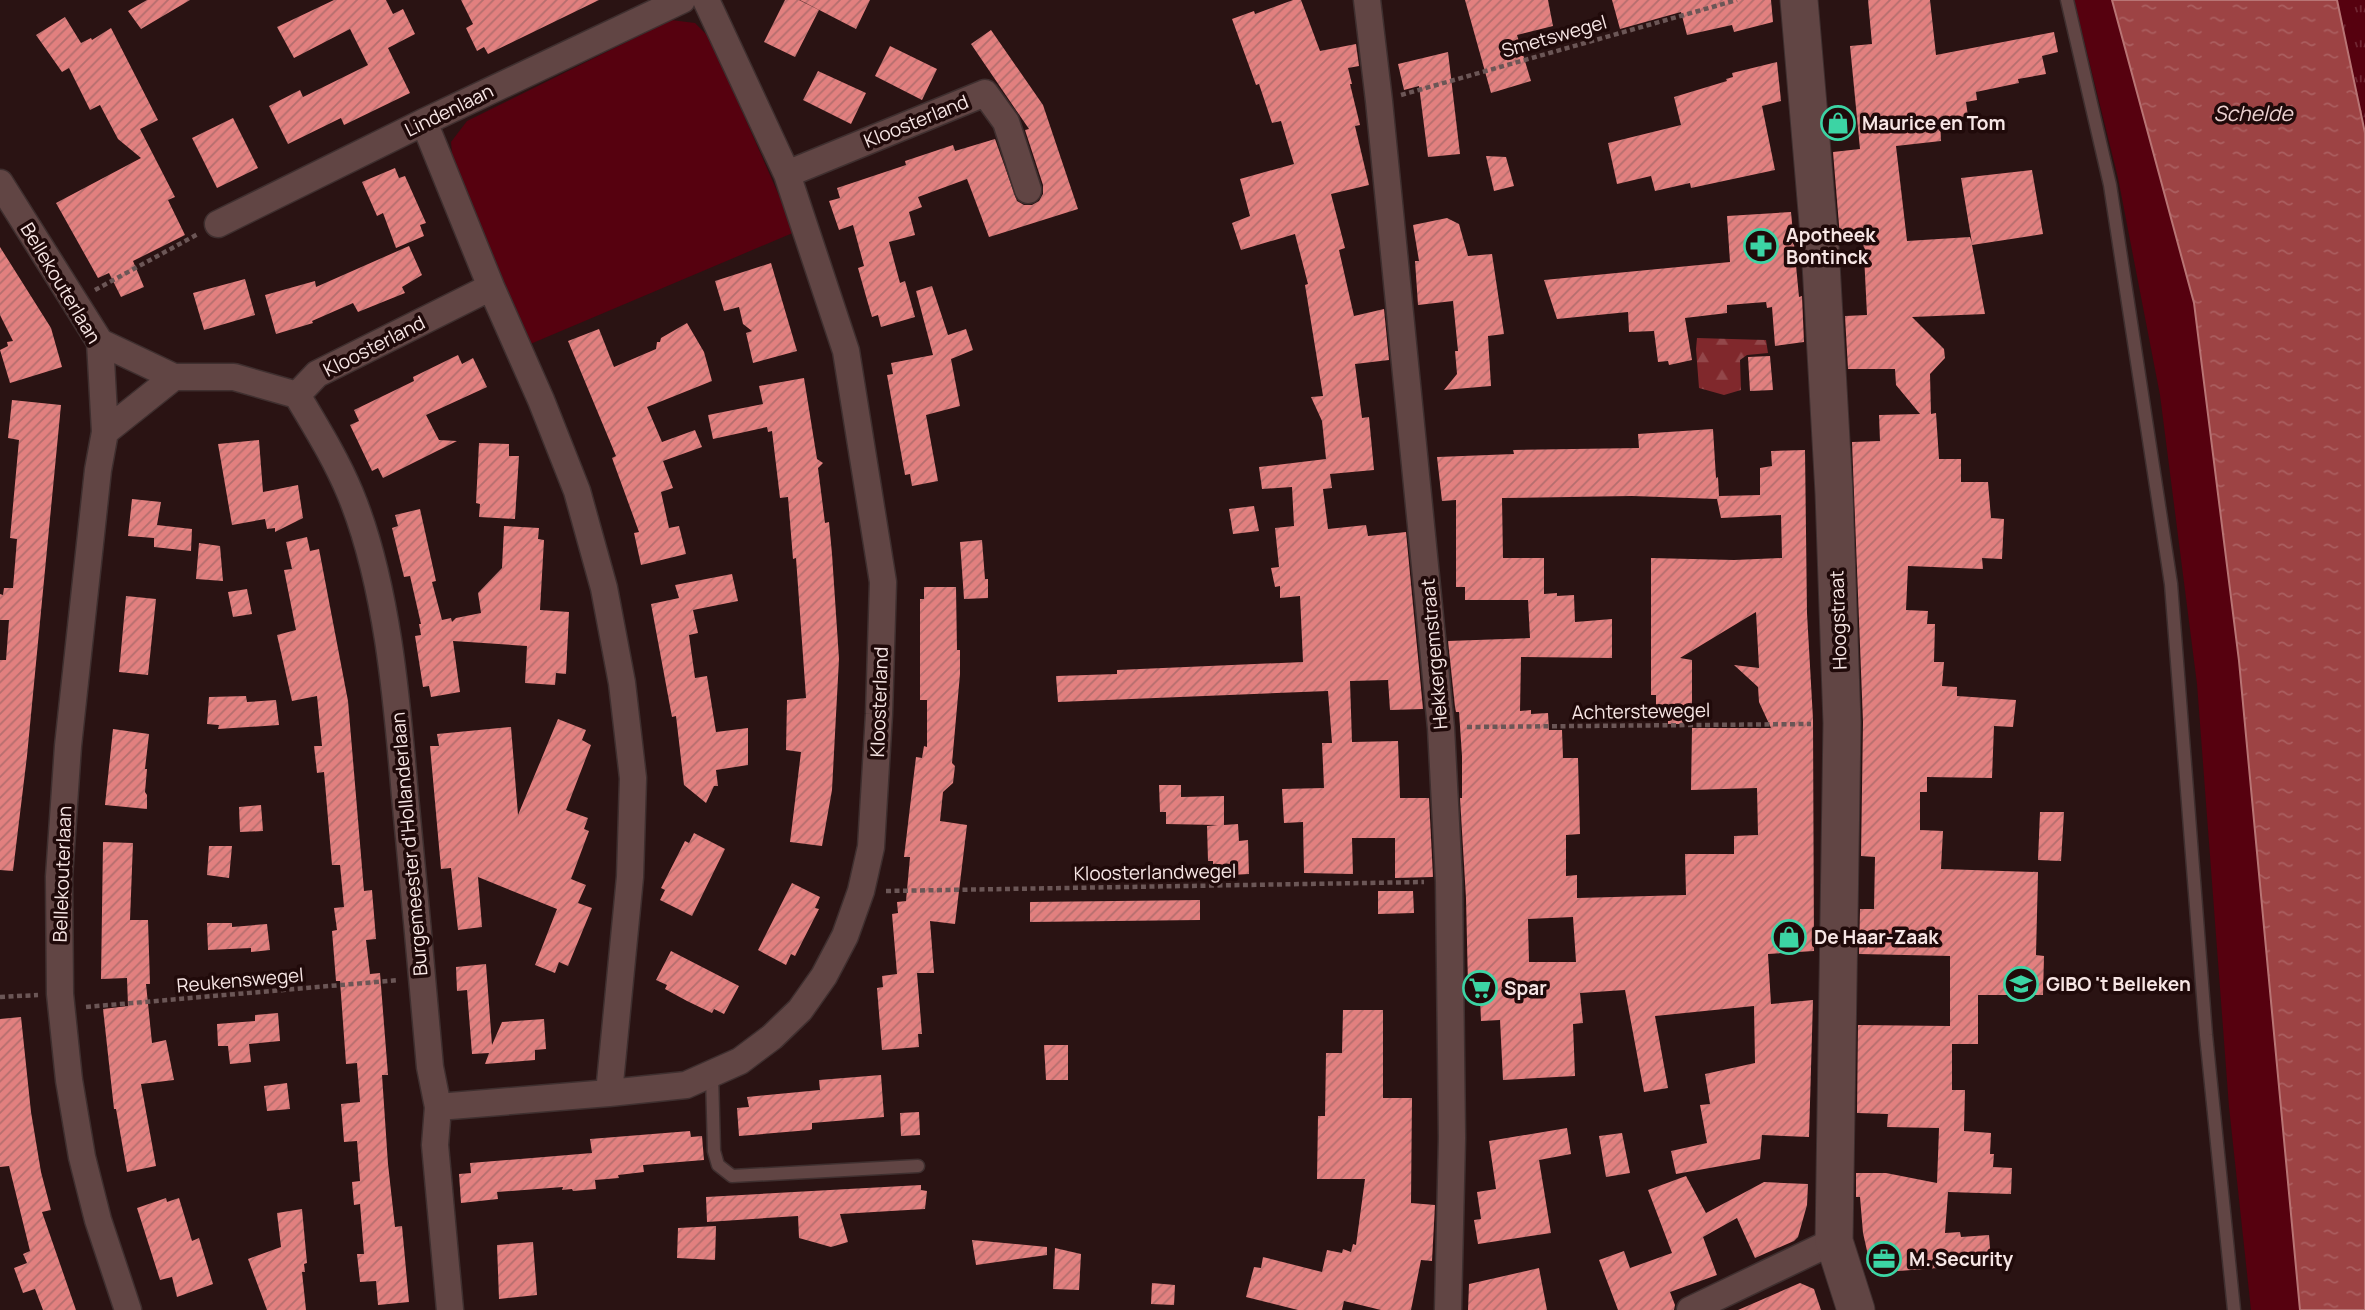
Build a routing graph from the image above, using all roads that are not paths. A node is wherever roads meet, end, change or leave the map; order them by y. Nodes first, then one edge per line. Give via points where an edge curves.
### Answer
1 (682, 0) edge
2 (706, 0) edge
3 (1367, 0) edge
4 (1798, 0) edge
5 (2067, 0) edge
6 (424, 122) junction
7 (788, 174) junction
8 (0, 183) edge
9 (1028, 190) dead end
10 (218, 224) road end
11 (491, 287) junction
12 (100, 342) junction
13 (174, 376) junction
14 (297, 395) junction
15 (105, 432) junction
16 (712, 1075) junction
17 (609, 1093) junction
18 (438, 1108) junction
19 (918, 1166) dead end
20 (1834, 1241) junction
21 (128, 1310) edge
22 (450, 1310) edge
23 (1448, 1310) edge
24 (1690, 1310) edge
25 (1856, 1310) edge
26 (2234, 1310) edge

1 - 6 street, Lindenlaan
2 - 7 street, Kloosterland
3 - 23 street, Hekkergemstraat via 1441,727 1449,881 1452,1138
4 - 20 main road, Hoogstraat via 1821,260 1842,723
5 - 26 lane via 2110,185 2171,583 2206,1035
6 - 10 street, Lindenlaan
6 - 11 street
7 - 9 street, Kloosterland via 985,93 1006,122
7 - 16 street, Kloosterland via 846,351 883,582 871,847 845,936 824,976 800,1010 772,1037
8 - 12 street, Bellekouterlaan
11 - 14 street, Kloosterland via 317,374
11 - 17 street via 577,491 604,588 622,684 633,778 630,877
12 - 13 street
12 - 15 street, Bellekouterlaan
13 - 14 street via 234,377
13 - 15 street
14 - 18 street, Burgemeester d'Hollanderlaan via 350,493 375,575 398,718 430,1067
15 - 21 street, Bellekouterlaan via 68,746 59,877 61,1001 82,1157
16 - 17 street, Kloosterland via 686,1085
16 - 19 lane via 714,1151 718,1165 732,1176
17 - 18 street, Kloosterland
18 - 22 street, Burgemeester d'Hollanderlaan via 435,1144
20 - 24 street
20 - 25 main road, Hoogstraat

